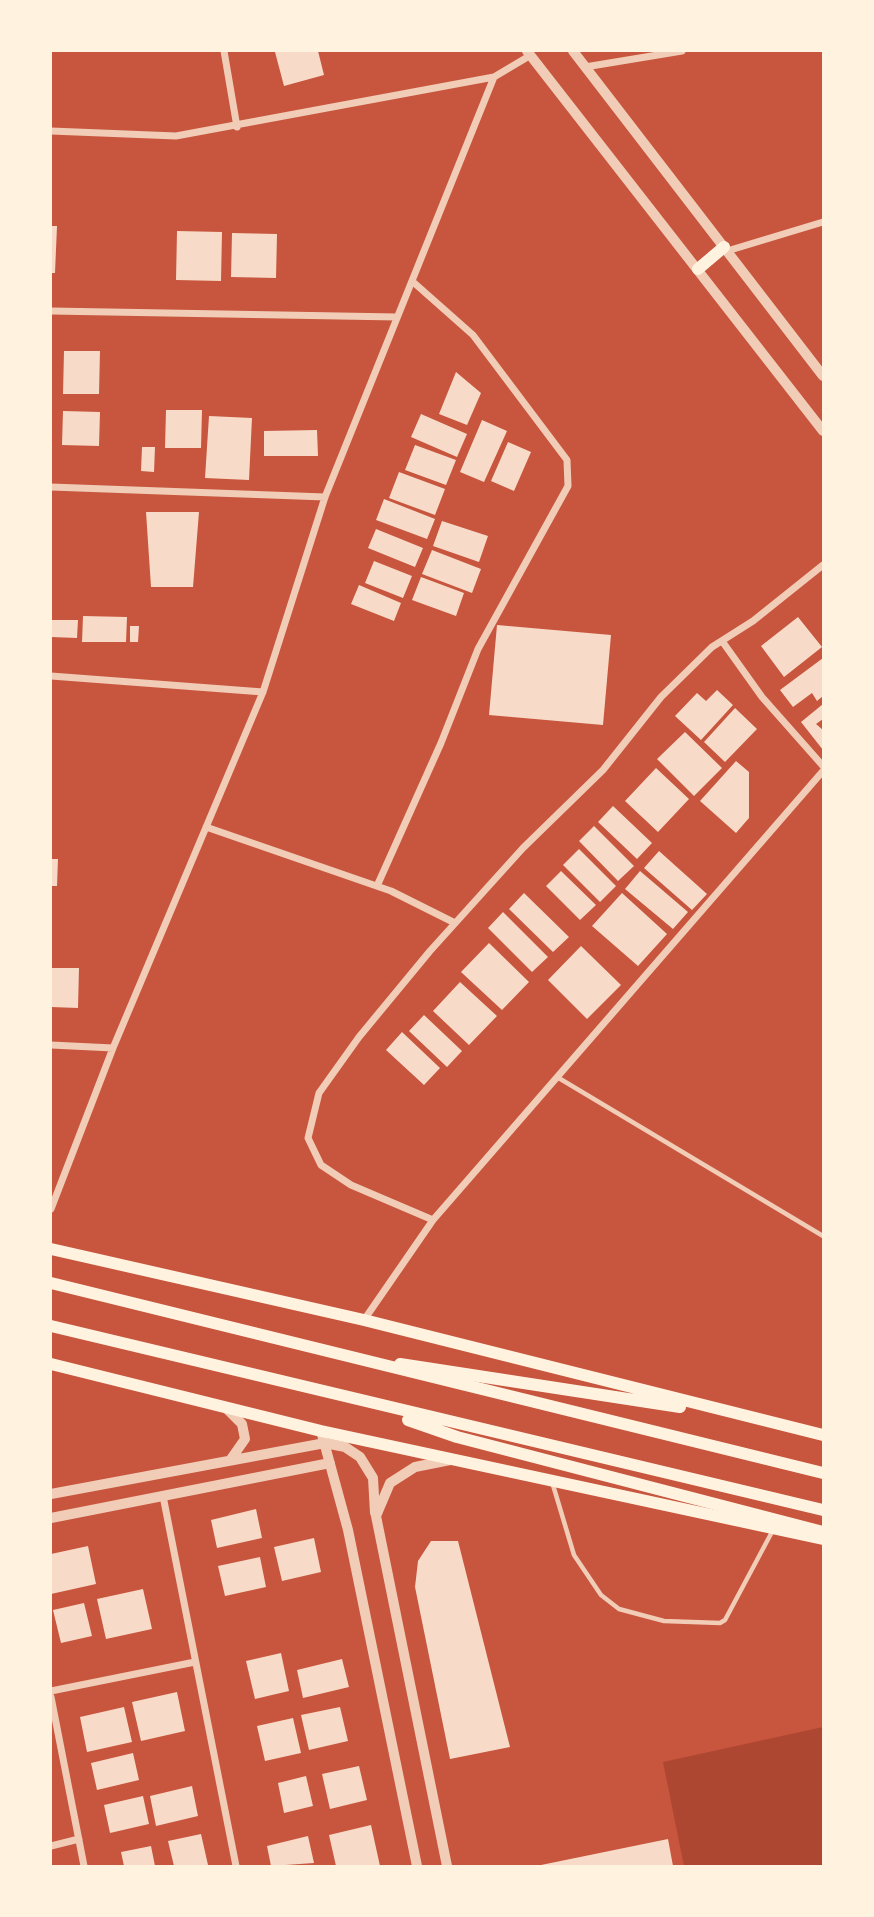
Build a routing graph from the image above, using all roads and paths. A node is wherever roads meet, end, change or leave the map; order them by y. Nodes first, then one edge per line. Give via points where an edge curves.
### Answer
1 (223, 51) edge
2 (573, 51) edge
3 (682, 51) edge
4 (529, 53) edge
5 (585, 67) junction
6 (494, 77) junction
7 (237, 127) junction
8 (51, 131) edge
9 (823, 222) edge
10 (725, 249) junction
11 (698, 269) junction
12 (412, 281) junction
13 (51, 311) edge
14 (397, 317) junction
15 (823, 376) edge
16 (823, 430) edge
17 (51, 487) edge
18 (325, 497) junction
19 (823, 565) edge
20 (722, 641) junction
21 (51, 676) edge
22 (263, 692) junction
23 (823, 768) edge
24 (206, 827) junction
25 (377, 886) junction
26 (455, 923) junction
27 (51, 1045) edge
28 (113, 1048) junction
29 (558, 1077) junction
30 (51, 1209) edge
31 (433, 1220) junction
32 (823, 1236) edge
33 (51, 1249) edge
34 (51, 1283) edge
35 (363, 1320) junction
36 (51, 1326) edge
37 (351, 1357) junction
38 (51, 1363) edge
39 (348, 1398) junction
40 (226, 1408) junction
41 (732, 1413) junction
42 (823, 1434) edge
43 (323, 1437) junction
44 (231, 1459) junction
45 (455, 1460) junction
46 (330, 1463) junction
47 (823, 1473) edge
48 (552, 1480) junction
49 (51, 1494) edge
50 (163, 1496) junction
51 (823, 1510) edge
52 (376, 1516) junction
53 (51, 1518) edge
54 (774, 1528) junction
55 (823, 1532) edge
56 (823, 1539) edge
57 (195, 1662) junction
58 (51, 1691) edge
59 (51, 1698) edge
60 (79, 1839) junction
61 (51, 1846) edge
62 (84, 1866) edge
63 (236, 1866) edge
64 (417, 1866) edge
65 (447, 1866) edge

1 - 7 street
2 - 5 street
3 - 5 street
4 - 6 street
4 - 11 street
5 - 10 street
6 - 7 street
6 - 12 street
7 - 8 street via 176,136
9 - 10 street
10 - 11 main road
10 - 15 street
11 - 16 street
12 - 14 street
12 - 25 street via 473,335 567,460 568,485 478,649
13 - 14 street
14 - 18 street
17 - 18 street
18 - 22 street
19 - 20 street
20 - 23 street via 762,697
20 - 26 street via 661,697 603,770
21 - 22 street
22 - 24 street
23 - 29 street
24 - 25 street
24 - 28 street
25 - 26 street
26 - 31 street via 359,1037 319,1093 308,1139 321,1165 351,1185
27 - 28 street
28 - 30 street
29 - 31 street
29 - 32 lane
31 - 35 street
33 - 35 main road
34 - 37 main road
35 - 41 main road
36 - 39 main road
37 - 41 main road
37 - 47 main road
38 - 40 main road
39 - 51 main road
39 - 55 main road via 457,1437
40 - 43 main road
40 - 44 street via 242,1424 244,1439
41 - 42 main road
43 - 44 street
43 - 45 main road
43 - 46 street
43 - 52 street via 360,1457 373,1478
44 - 49 street
45 - 48 main road
45 - 52 street via 415,1467 390,1483
46 - 50 street
46 - 64 street
48 - 54 main road
48 - 54 lane via 574,1555 601,1595 619,1609 664,1621 725,1620
50 - 53 street
50 - 57 street
52 - 65 street
54 - 56 main road
57 - 58 street
57 - 63 street
59 - 60 street
60 - 61 street
60 - 62 street

